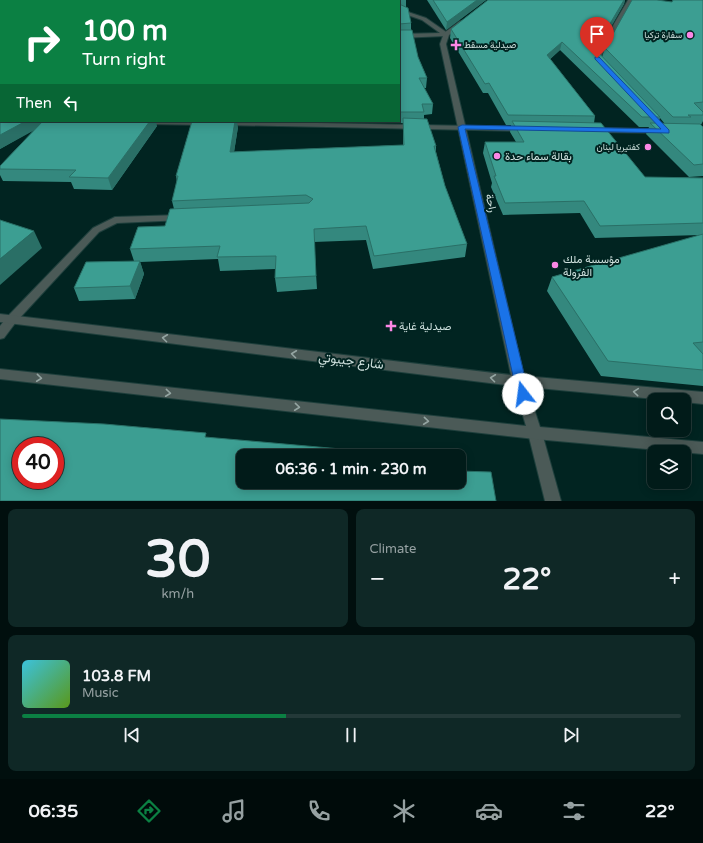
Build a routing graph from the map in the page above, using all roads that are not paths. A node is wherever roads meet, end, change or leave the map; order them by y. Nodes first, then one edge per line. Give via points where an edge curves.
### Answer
1 (630, 0) edge
2 (400, 10) edge
3 (469, 17) edge
4 (446, 34) junction
5 (400, 36) edge
6 (608, 69) edge
7 (134, 122) edge
8 (150, 122) edge
9 (661, 126) edge
10 (462, 127) junction
11 (533, 129) edge
12 (588, 130) edge
13 (188, 218) edge
14 (6, 319) edge
15 (0, 335) edge
16 (0, 374) edge
17 (519, 381) junction
18 (703, 398) edge
19 (534, 433) junction
20 (703, 448) edge
21 (553, 501) edge

1 - 6 street via 597,58
2 - 4 street via 424,19
3 - 4 street
4 - 5 street
4 - 10 street, راحة via 443,44
7 - 8 street
8 - 10 street
9 - 12 street via 667,132
10 - 11 street
10 - 17 street, راحة
13 - 14 street via 115,220 96,230
14 - 15 street
17 -> 14 street, شارع جيبوتي
16 -> 19 street
18 -> 17 street, شارع جيبوتي
17 - 19 street, راحة
19 - 20 street
19 - 21 street, راحة

